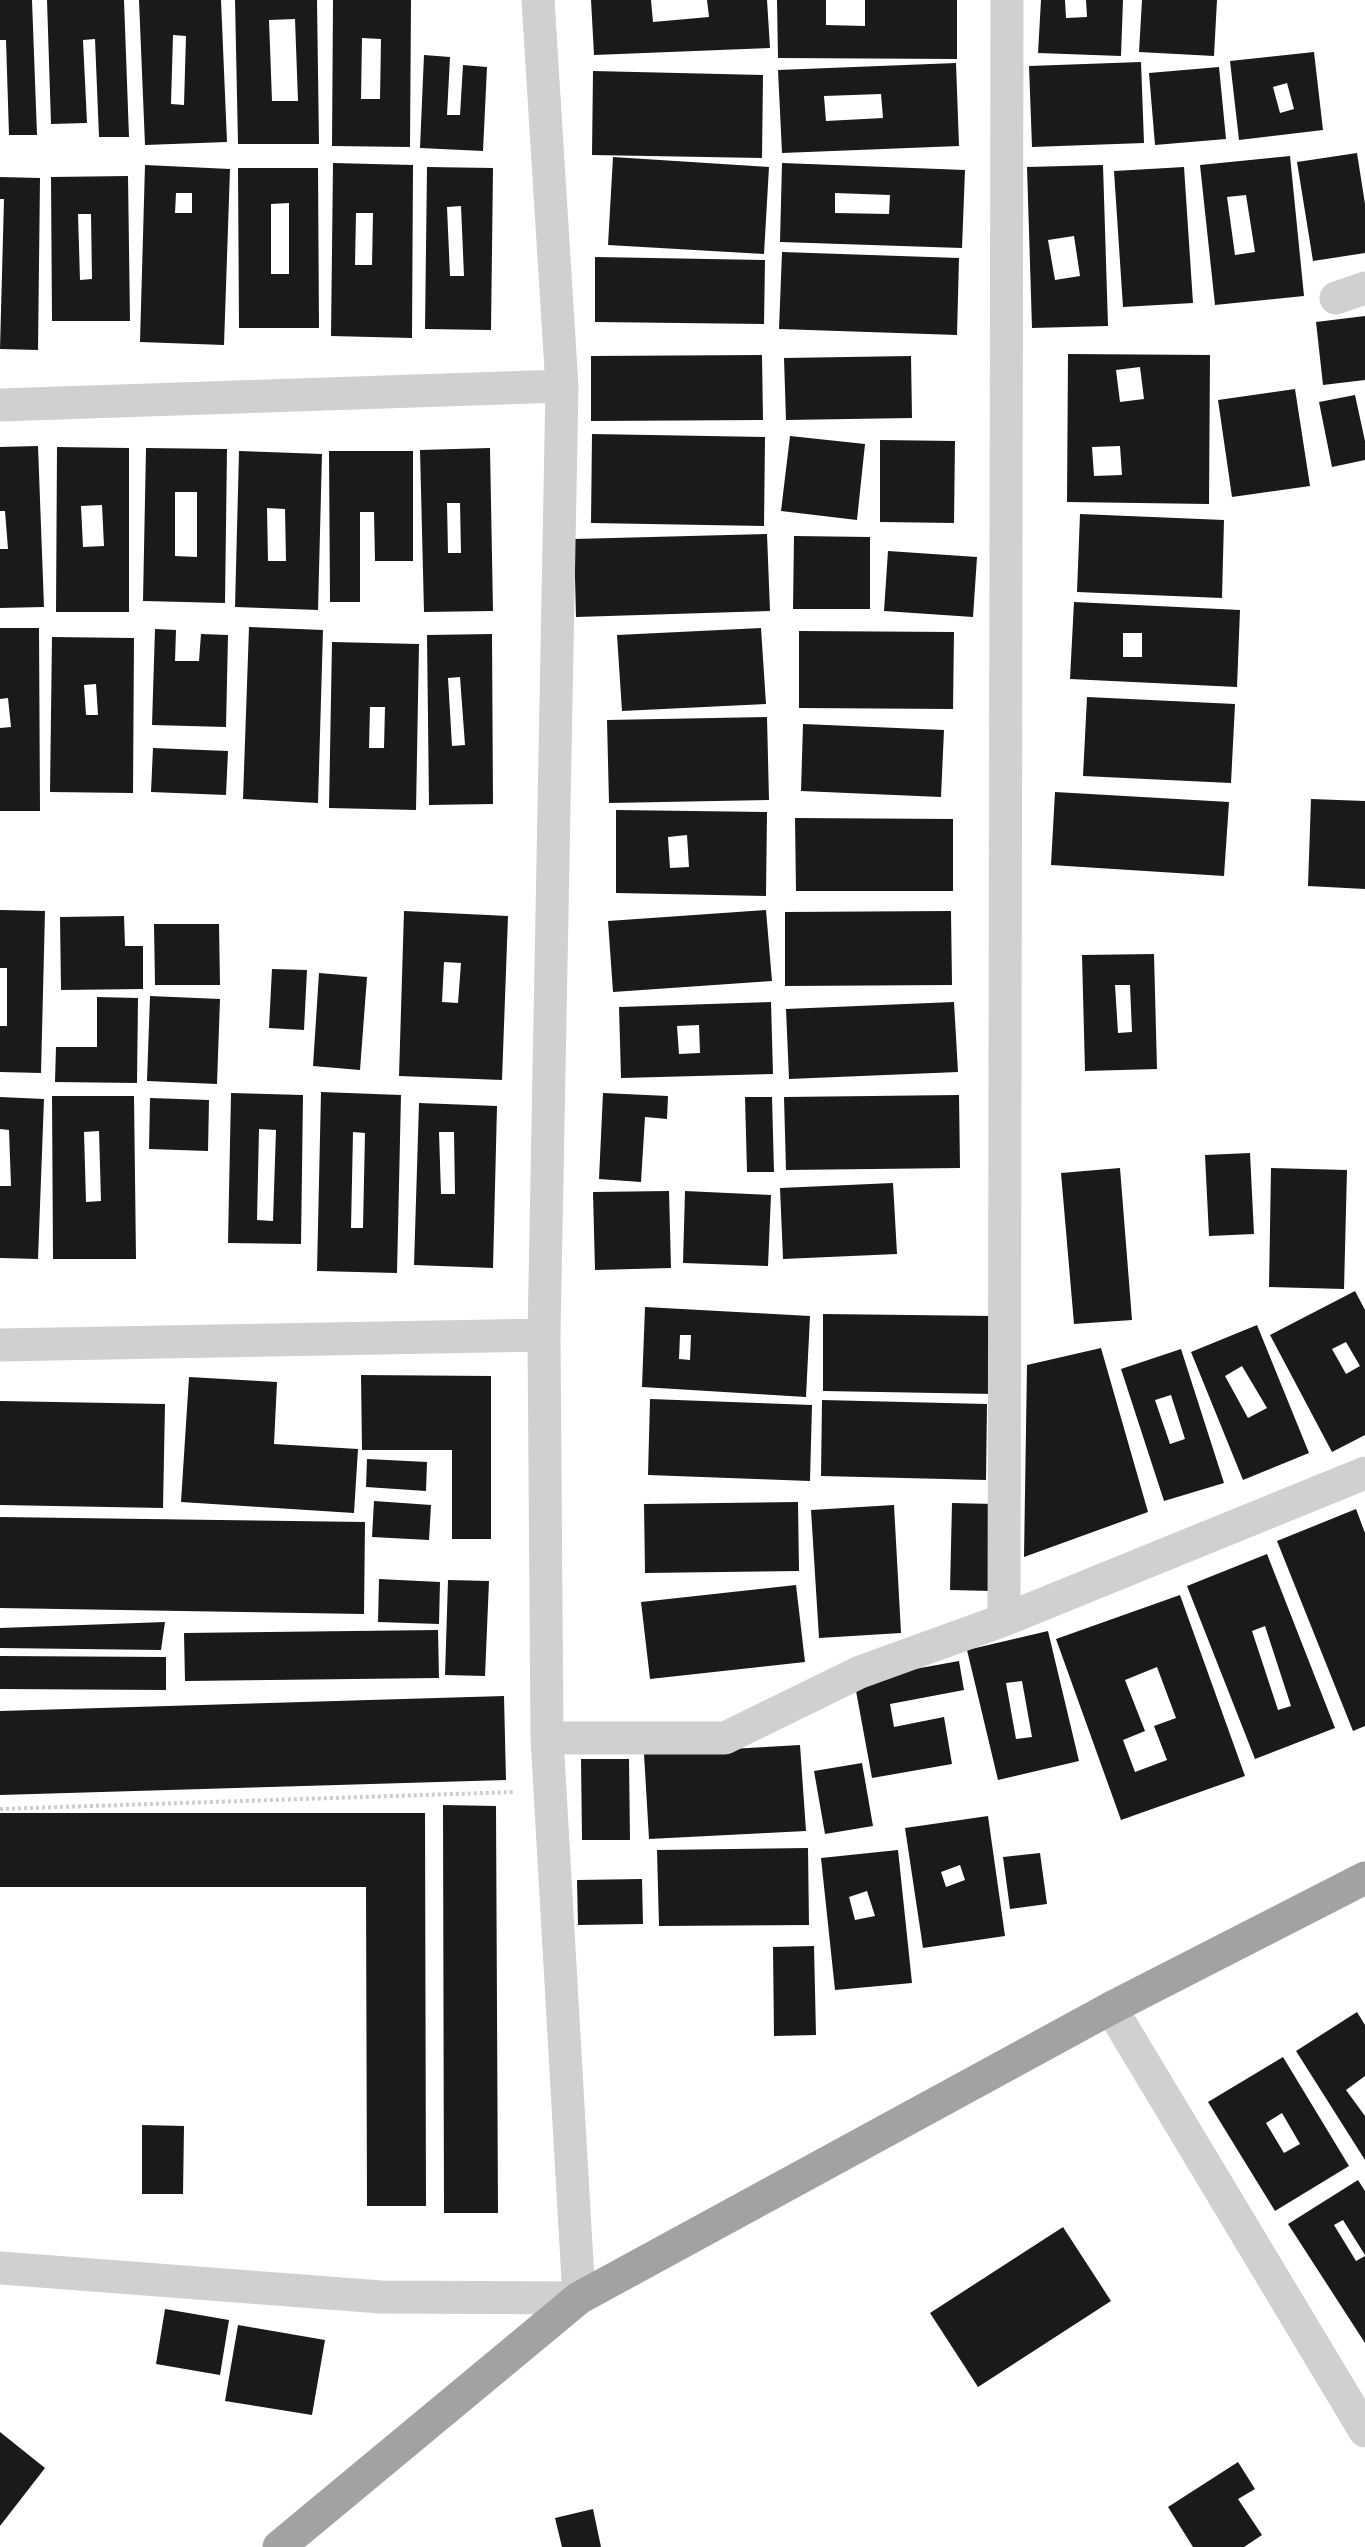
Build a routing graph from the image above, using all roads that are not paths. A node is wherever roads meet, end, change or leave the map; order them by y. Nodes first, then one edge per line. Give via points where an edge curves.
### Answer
1 (538, 0) edge
2 (1007, 0) edge
3 (562, 386) junction
4 (0, 405) edge
5 (544, 1335) junction
6 (0, 1345) edge
7 (1365, 1473) edge
8 (1004, 1620) junction
9 (547, 1738) junction
10 (1365, 1878) edge
11 (1111, 2008) junction
12 (0, 2268) edge
13 (579, 2298) junction
14 (1363, 2424) edge
15 (279, 2547) edge

1 - 3 street
2 - 8 street
3 - 4 street
3 - 5 street
5 - 6 street
5 - 9 street
7 - 8 street
8 - 9 street via 860,1672 725,1738
9 - 13 street
10 - 11 highway
11 - 13 highway
11 - 14 street
12 - 13 street via 381,2297
13 - 15 highway

